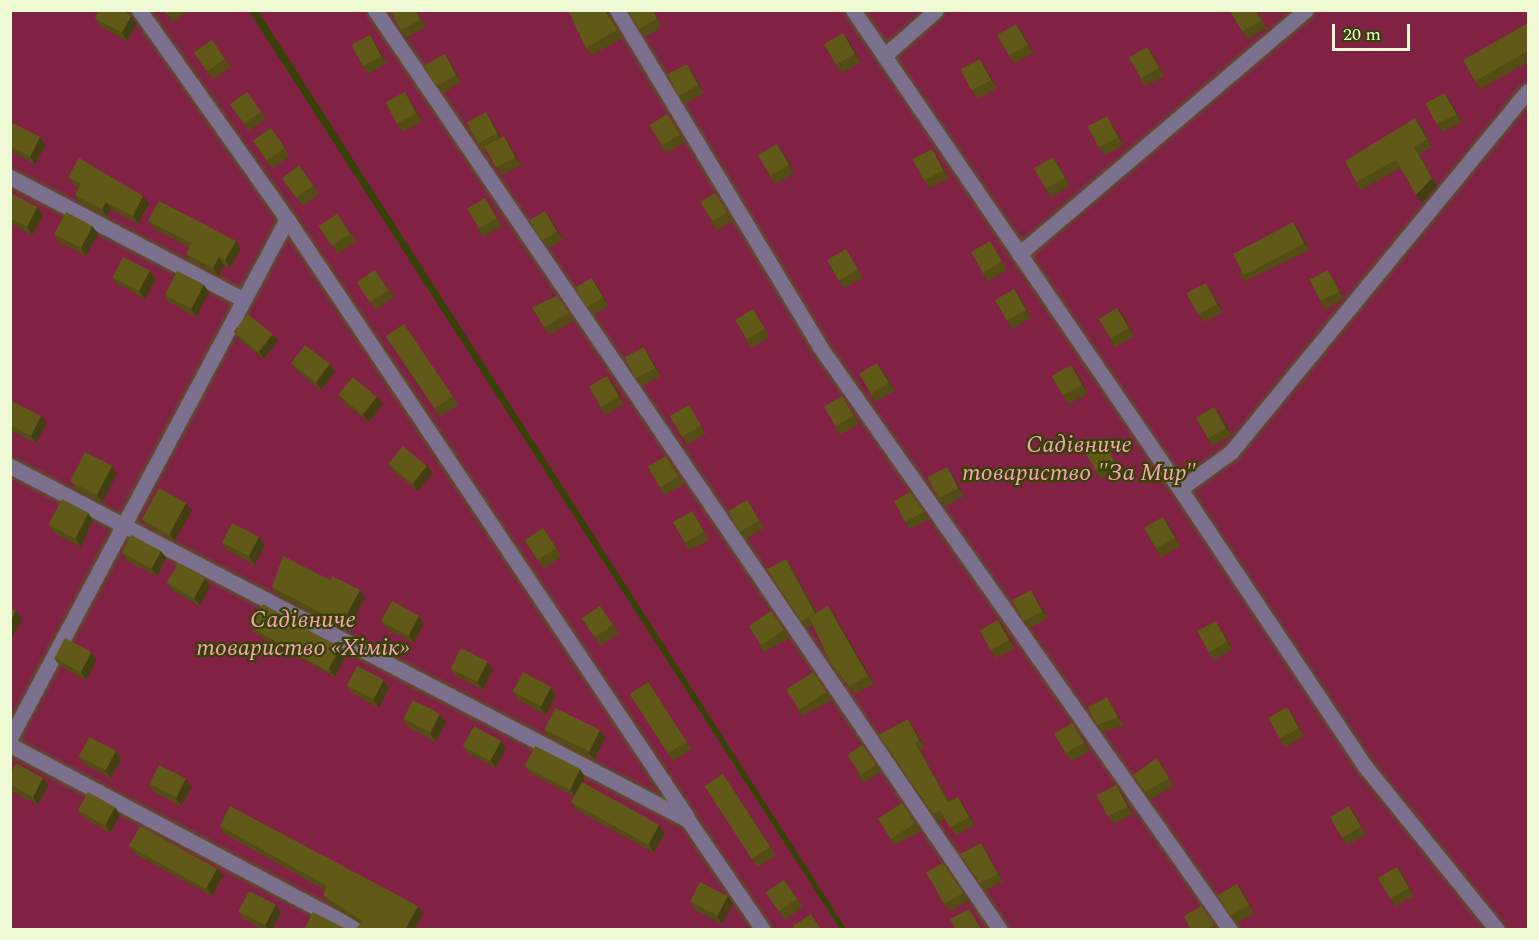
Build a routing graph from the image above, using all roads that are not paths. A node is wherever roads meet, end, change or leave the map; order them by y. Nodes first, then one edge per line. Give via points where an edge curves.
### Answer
1 (139, 10) edge
2 (375, 10) edge
3 (617, 10) edge
4 (853, 10) edge
5 (936, 10) edge
6 (1306, 10) edge
7 (884, 56) junction
8 (1528, 91) edge
9 (10, 177) edge
10 (287, 219) junction
11 (1019, 254) junction
12 (242, 299) junction
13 (10, 466) edge
14 (1180, 489) junction
15 (125, 526) junction
16 (10, 738) edge
17 (10, 745) edge
18 (688, 820) junction
19 (358, 930) edge
20 (763, 930) edge
21 (1000, 930) edge
22 (1230, 930) edge
23 (1497, 930) edge

1 - 10 street
2 - 21 street
3 - 22 street via 820,347
4 - 7 street
5 - 7 street
6 - 11 street
7 - 11 street
8 - 14 street via 1231,452
9 - 12 street
10 - 12 street
10 - 18 street
11 - 14 street
12 - 15 street
13 - 15 street
14 - 23 street via 1364,765
15 - 16 street
15 - 18 street
17 - 19 street
18 - 20 street

